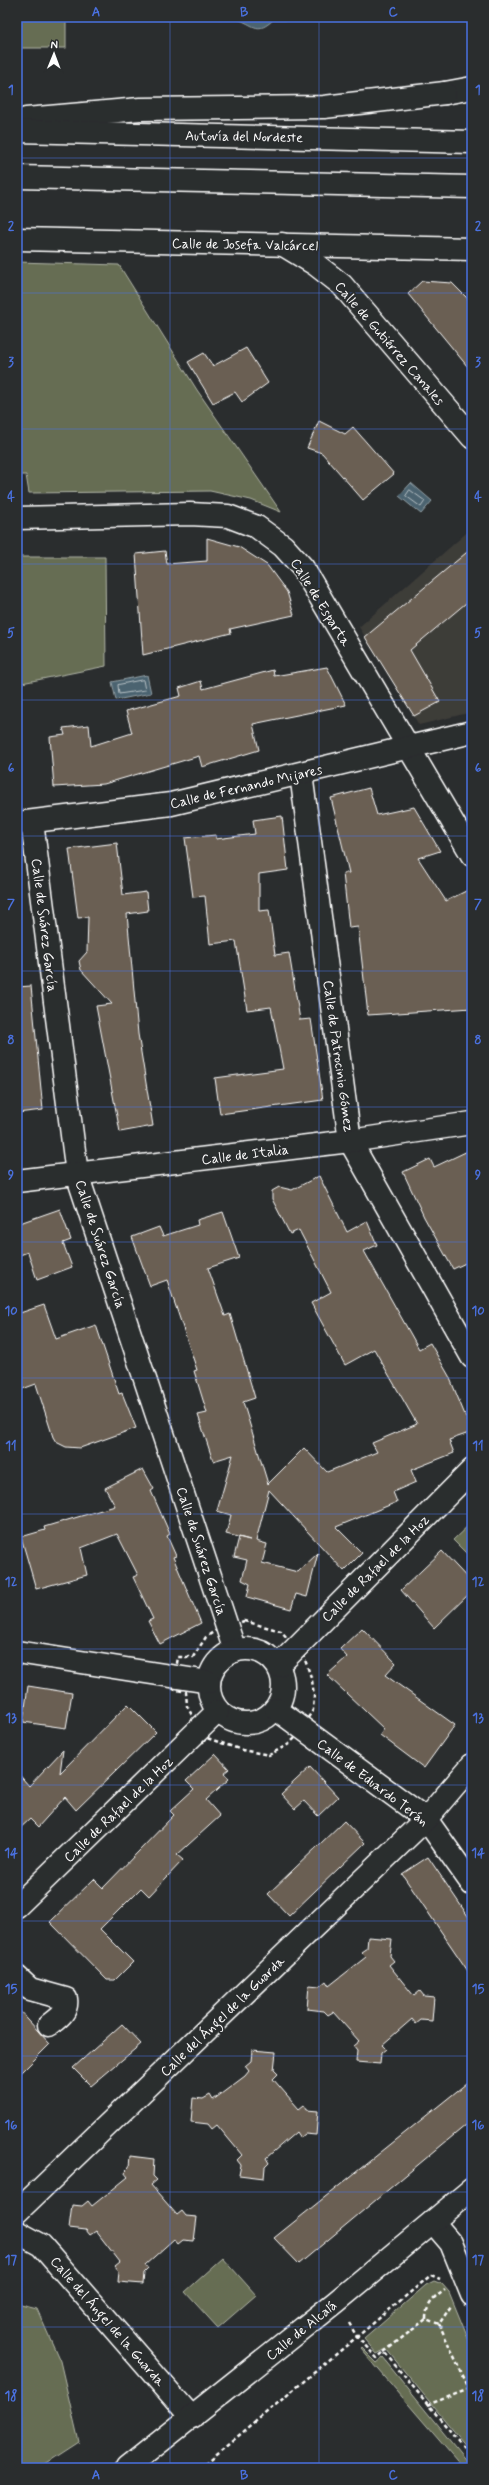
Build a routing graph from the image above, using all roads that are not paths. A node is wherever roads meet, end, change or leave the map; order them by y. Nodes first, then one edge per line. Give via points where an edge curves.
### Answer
1 (472, 88) edge
2 (17, 120) edge
3 (17, 131) edge
4 (472, 142) edge
5 (17, 177) edge
6 (472, 187) edge
7 (17, 239) edge
8 (281, 244) junction
9 (472, 249) edge
10 (472, 437) edge
11 (17, 518) edge
12 (472, 732) edge
13 (408, 747) junction
14 (301, 774) junction
15 (24, 822) edge
16 (472, 855) edge
17 (472, 1123) edge
18 (350, 1141) junction
19 (78, 1174) junction
20 (17, 1181) edge
21 (472, 1357) edge
22 (472, 1470) edge
23 (235, 1651) junction
24 (17, 1652) edge
25 (278, 1666) junction
26 (209, 1682) junction
27 (276, 1709) junction
28 (218, 1711) junction
29 (472, 1765) edge
30 (426, 1819) junction
31 (472, 1884) edge
32 (17, 1906) edge
33 (17, 1977) edge
34 (49, 2025) dead end
35 (472, 2189) edge
36 (17, 2212) edge
37 (433, 2222) junction
38 (17, 2232) edge
39 (462, 2299) edge
40 (192, 2418) junction
41 (127, 2468) edge

1 - 2 main road via 324,107 140,109
3 - 4 main road, Autovía del Nordeste
5 - 6 main road
7 - 8 main road, Calle de Josefa Valcárcel
8 - 9 main road, Calle de Josefa Valcárcel
8 - 10 main road, Calle de Gutiérrez Canales via 315,264 342,285
11 - 13 main road, Calle de Esparta via 190,514 228,516 257,527 283,546 303,568
12 - 13 main road, Calle de Fernando Mijares
13 - 14 main road, Calle de Fernando Mijares
13 - 16 main road, Calle de Esparta
14 - 15 main road, Calle de Fernando Mijares via 171,804
14 - 18 main road, Calle de Patrocinio Gómez
15 - 19 main road, Calle de Suárez García
17 - 18 main road, Calle de Italia
18 - 19 main road, Calle de Italia
18 - 21 main road, Calle de Patrocinio Gómez
19 - 20 main road, Calle de Italia
19 - 23 main road, Calle de Suárez García
22 - 25 main road, Calle de Rafael de la Hoz
23 - 25 main road via 259,1651 270,1657
23 - 26 main road via 217,1663
24 - 26 main road
25 - 27 main road via 283,1676 284,1688
26 - 28 main road via 209,1693
27 - 28 main road via 258,1722 248,1724 237,1723
27 - 30 main road, Calle de Eduardo Terán
28 - 32 main road, Calle de Rafael de la Hoz
29 - 30 main road, Calle del Ángel de la Guarda
30 - 31 main road, Calle de Eduardo Terán
30 - 36 main road, Calle del Ángel de la Guarda
33 - 34 main road via 30,1989 66,1999 67,2006
35 - 37 main road, Calle de Alcalá
37 - 39 main road via 451,2243
37 - 40 main road, Calle de Alcalá
38 - 40 main road, Calle del Ángel de la Guarda via 41,2245
40 - 41 main road, Calle de Alcalá

